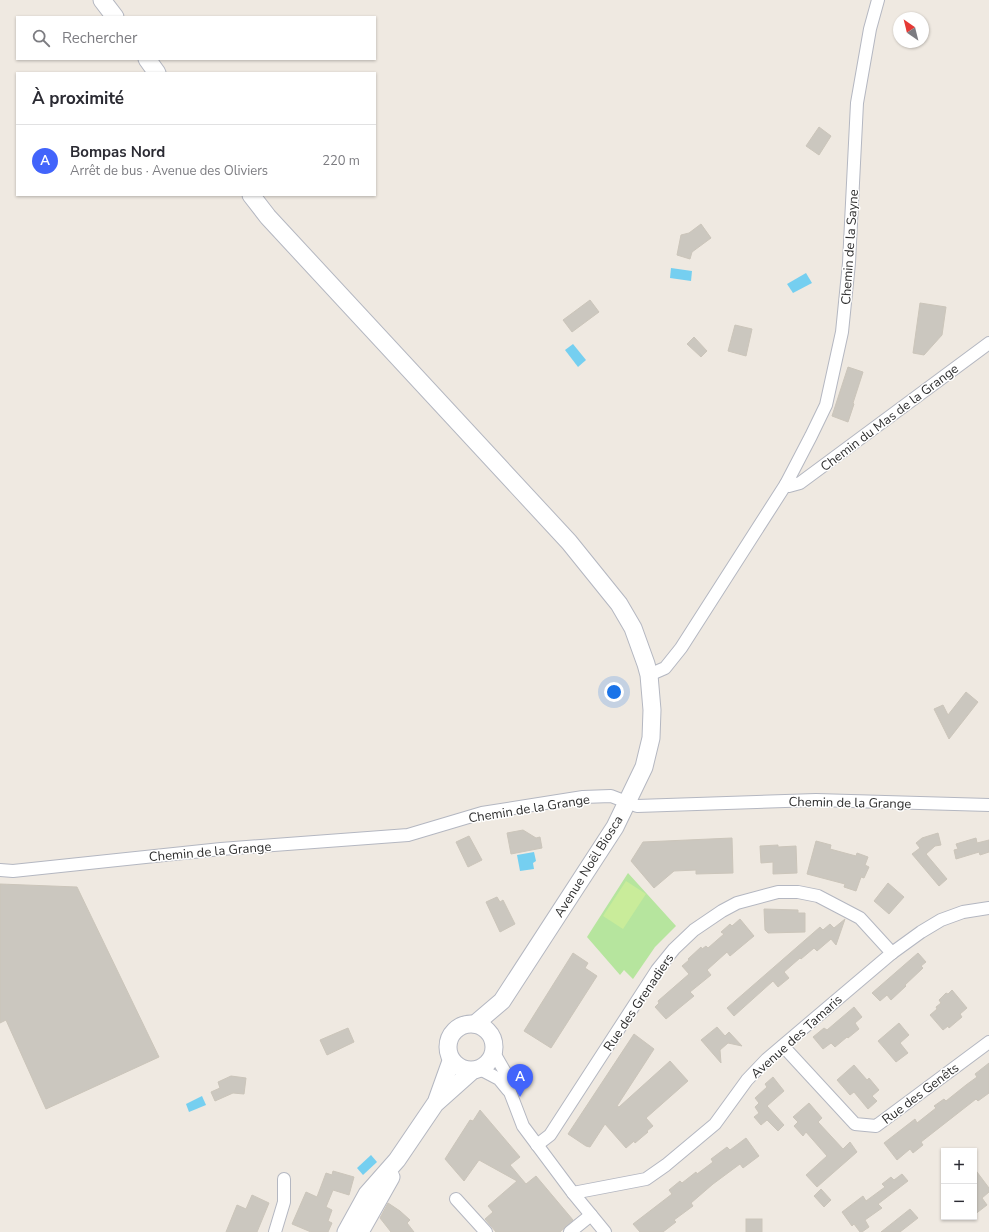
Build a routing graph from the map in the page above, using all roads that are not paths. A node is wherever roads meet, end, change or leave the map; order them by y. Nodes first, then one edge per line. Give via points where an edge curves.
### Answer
1 (102, 0) edge
2 (878, 0) edge
3 (114, 16) edge
4 (148, 60) edge
5 (156, 72) edge
6 (252, 196) edge
7 (989, 343) edge
8 (786, 484) junction
9 (649, 675) junction
10 (627, 802) junction
11 (989, 805) edge
12 (0, 870) edge
13 (989, 908) edge
14 (892, 953) junction
15 (502, 1001) junction
16 (475, 1024) junction
17 (989, 1042) edge
18 (494, 1046) junction
19 (783, 1046) junction
20 (451, 1060) junction
21 (476, 1070) junction
22 (510, 1092) junction
23 (435, 1104) junction
24 (537, 1145) junction
25 (284, 1179) dead end
26 (573, 1193) junction
27 (456, 1198) dead end
28 (591, 1215) junction
29 (358, 1231) edge
30 (276, 1232) edge
31 (486, 1232) edge
32 (570, 1232) edge
33 (606, 1232) edge

1 - 3 main road
2 - 8 street, Chemin de la Sayne via 857,103 849,263 842,332 826,405
4 - 5 main road
6 - 9 main road, Avenue Noël Biosca via 288,239 569,542 619,604 633,628
7 - 8 street, Chemin du Mas de la Grange via 800,483 789,486
8 - 9 street, Chemin de la Sayne via 681,648 665,668
9 - 10 main road, Avenue Noël Biosca via 651,738 644,767
10 - 11 street, Chemin de la Grange via 637,806 816,800
10 - 12 street, Chemin de la Grange via 611,796 582,797 482,812 408,835
10 - 15 main road, Avenue Noël Biosca via 615,827
13 - 14 street, Avenue des Tamaris via 963,912 941,920
14 - 19 street, Avenue des Tamaris
14 - 24 street, Rue des Grenadiers via 860,918 818,896 778,892 737,903 722,911 694,930 657,970 550,1135
15 - 16 main road
15 - 18 main road
16 - 18 main road via 489,1032
16 - 20 main road via 460,1027 449,1038 448,1053
17 - 19 street, Rue des Genêts via 876,1126 855,1124
18 - 21 main road via 491,1060
18 - 22 street
19 - 26 street, Avenue des Tamaris via 747,1080 715,1124 646,1179
20 - 21 main road via 460,1068
20 - 23 main road
21 - 22 street via 499,1079
21 - 23 main road
22 - 24 street via 523,1126
23 - 29 main road via 397,1160 367,1194
24 - 26 street
25 - 30 street via 284,1202
26 - 28 street
27 - 31 street
28 - 32 street
28 - 33 street

